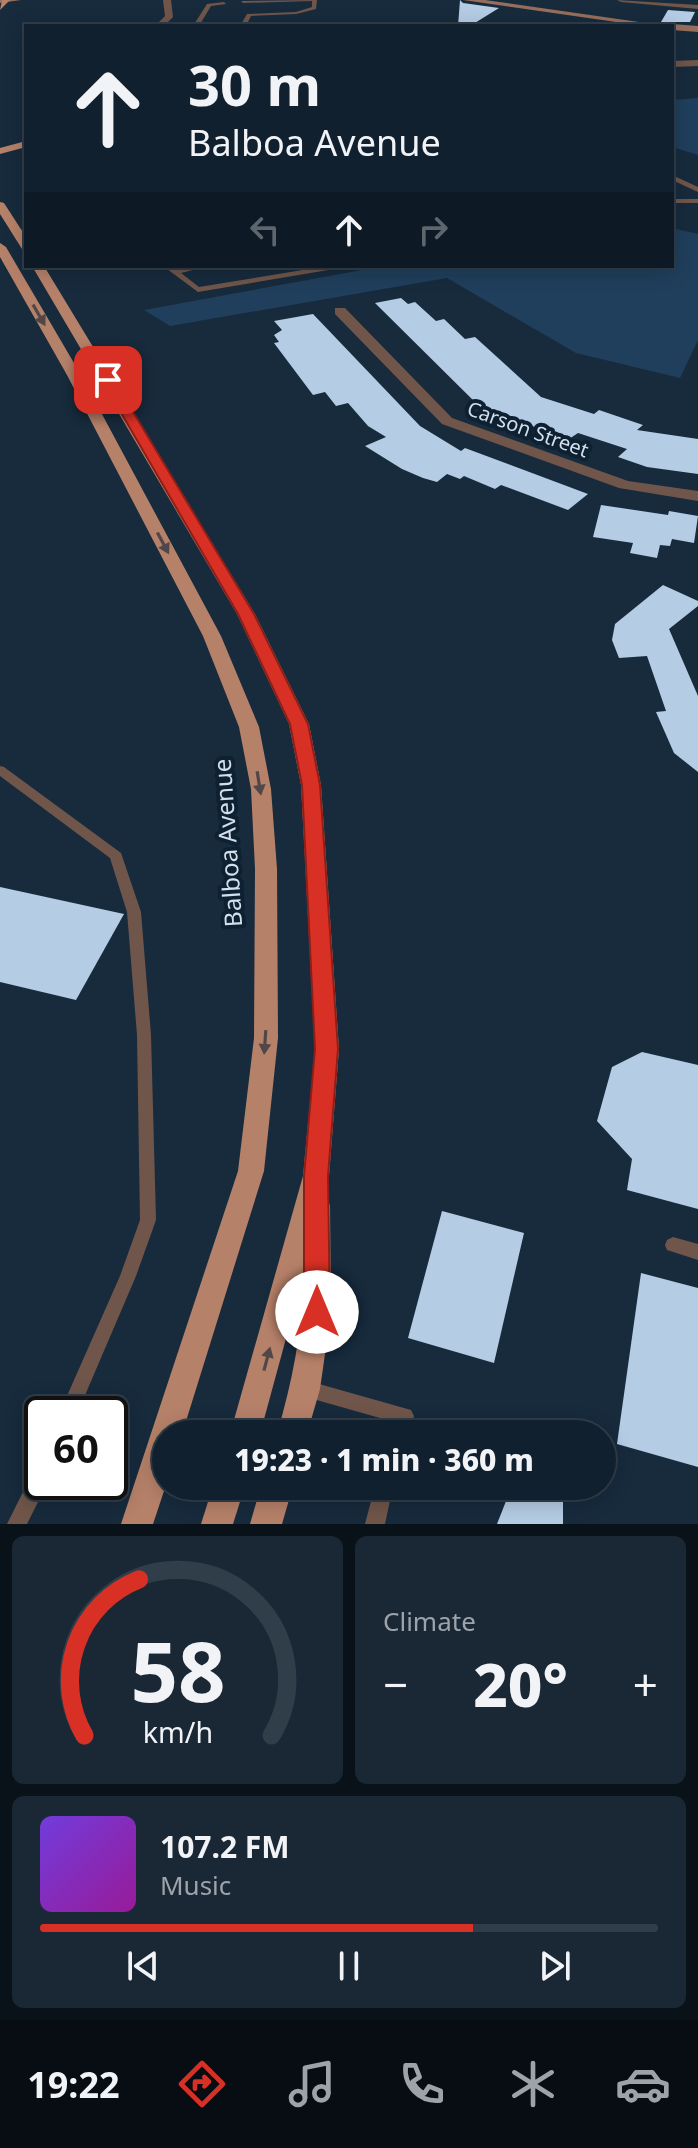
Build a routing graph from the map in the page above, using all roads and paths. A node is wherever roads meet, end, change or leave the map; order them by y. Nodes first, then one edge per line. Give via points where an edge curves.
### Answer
1 (4, 0) edge
2 (17, 0) edge
3 (167, 0) edge
4 (467, 0) edge
5 (501, 0) edge
6 (621, 0) edge
7 (243, 2) dead end
8 (224, 3) dead end
9 (520, 5) junction
10 (698, 7) edge
11 (0, 8) edge
12 (283, 14) junction
13 (161, 24) edge
14 (197, 24) edge
15 (244, 24) edge
16 (277, 24) edge
17 (649, 24) edge
18 (674, 27) edge
19 (698, 29) edge
20 (698, 63) edge
21 (674, 64) edge
22 (24, 144) edge
23 (0, 148) edge
24 (674, 178) edge
25 (698, 190) edge
26 (674, 201) edge
27 (698, 201) edge
28 (0, 205) edge
29 (24, 243) edge
30 (0, 247) edge
31 (39, 268) edge
32 (328, 268) edge
33 (171, 269) edge
34 (340, 311) dead end
35 (698, 496) edge
36 (4, 778) edge
37 (316, 1176) junction
38 (673, 1245) dead end
39 (698, 1252) edge
40 (305, 1389) junction
41 (76, 1396) edge
42 (172, 1420) edge
43 (249, 1420) edge
44 (296, 1420) edge
45 (404, 1420) edge
46 (152, 1480) edge
47 (29, 1500) edge
48 (225, 1500) edge
49 (273, 1500) edge
50 (381, 1500) edge
51 (17, 1524) edge
52 (137, 1524) edge
53 (217, 1524) edge
54 (266, 1524) edge
55 (375, 1524) edge

1 - 2 main road
1 - 11 main road
3 - 13 street via 169,17
4 - 9 main road
5 - 9 main road
6 - 10 street
7 - 12 lane via 315,0 314,8
8 - 14 lane via 209,5
9 - 17 main road
12 - 15 lane via 249,15
12 - 16 lane
18 - 19 main road
20 - 21 street
22 - 23 main road
24 - 25 lane
26 - 27 lane
28 - 29 main road
30 -> 42 main road, Balboa Avenue via 212,636 249,727 261,789 266,1038 251,1171
31 - 37 main road via 246,614 299,724 311,785 327,1049
32 - 33 lane via 198,290
34 - 35 street, Carson Street via 447,421 625,485
36 - 41 lane via 116,856 134,912 144,1035 148,1220
37 - 40 main road via 317,1312
43 -> 37 main road
38 - 39 lane
40 - 44 main road
40 - 45 lane via 405,1416
46 - 52 main road, Balboa Avenue
47 - 51 lane
48 - 53 main road
49 - 54 main road
50 - 55 lane

